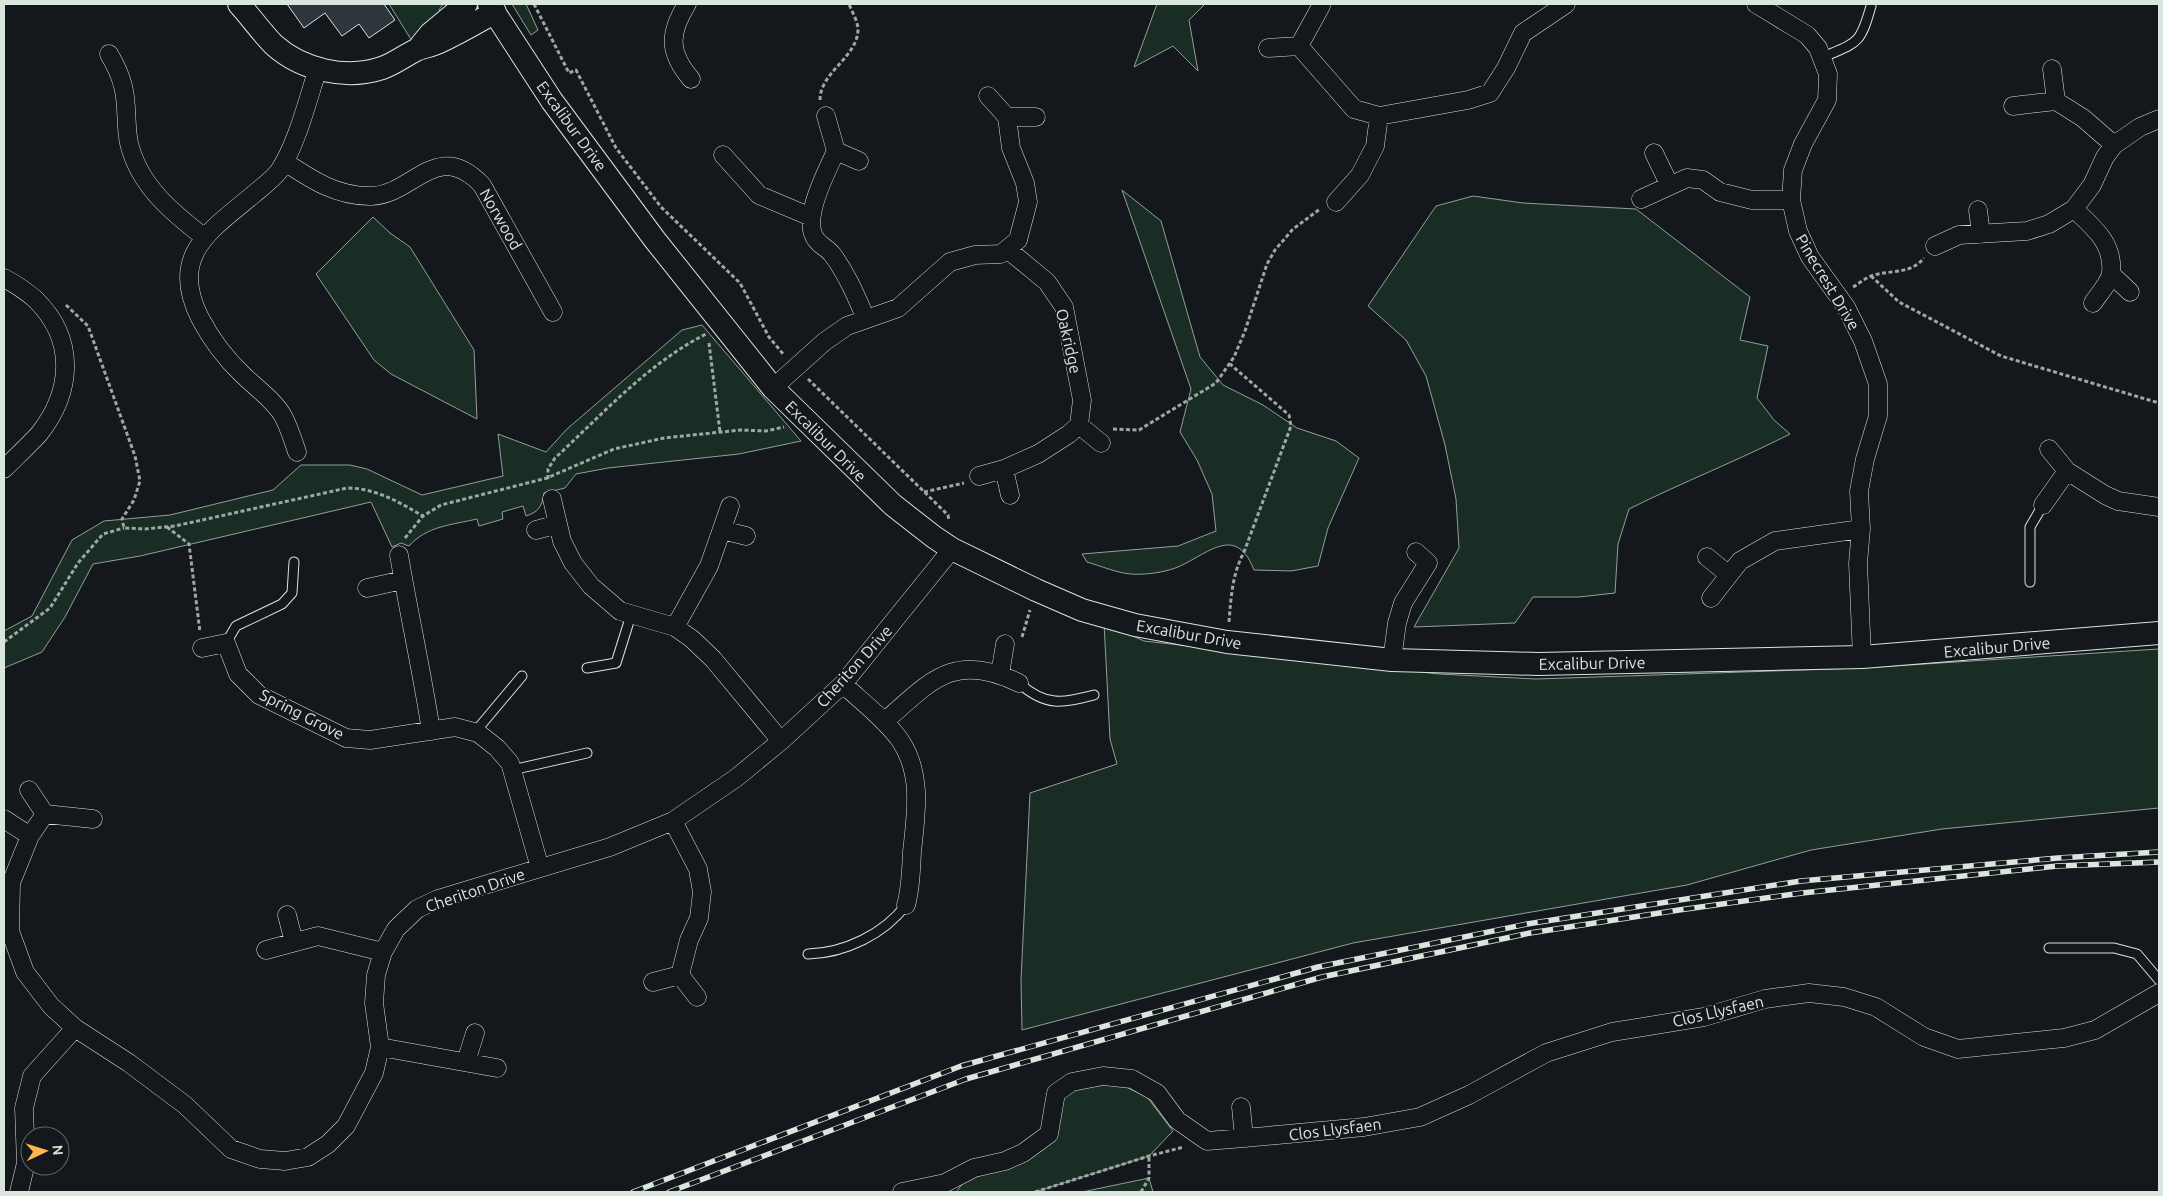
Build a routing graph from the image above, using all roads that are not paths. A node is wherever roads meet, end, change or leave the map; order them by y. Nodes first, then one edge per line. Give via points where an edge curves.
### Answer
1 (239, 4) edge
2 (466, 4) edge
3 (688, 4) edge
4 (1566, 4) edge
5 (1756, 4) edge
6 (1321, 6) dead end
7 (1871, 6) dead end
8 (492, 8) edge
9 (1299, 46) junction
10 (1268, 48) dead end
11 (417, 50) junction
12 (109, 54) dead end
13 (1821, 58) junction
14 (318, 68) junction
15 (2052, 69) dead end
16 (691, 79) dead end
17 (988, 96) dead end
18 (2056, 101) junction
19 (2012, 106) dead end
20 (1379, 116) junction
21 (826, 117) road end
22 (1007, 117) junction
23 (1036, 117) dead end
24 (2159, 119) edge
25 (2114, 145) junction
26 (836, 150) junction
27 (1654, 153) dead end
28 (723, 155) dead end
29 (859, 161) dead end
30 (285, 162) junction
31 (1670, 186) junction
32 (1641, 199) dead end
33 (1791, 200) junction
34 (1336, 202) road end
35 (2074, 209) junction
36 (1978, 210) dead end
37 (811, 217) junction
38 (1981, 234) junction
39 (205, 238) junction
40 (1935, 246) road end
41 (1007, 249) junction
42 (2111, 274) junction
43 (4, 278) edge
44 (2130, 292) dead end
45 (2093, 302) dead end
46 (553, 312) dead end
47 (866, 319) junction
48 (774, 388) junction
49 (2049, 449) dead end
50 (297, 452) dead end
51 (4, 469) edge
52 (1004, 469) junction
53 (2067, 471) junction
54 (979, 476) road end
55 (1010, 495) dead end
56 (552, 499) road end
57 (2043, 505) joint
58 (730, 506) dead end
59 (2159, 507) edge
60 (558, 524) junction
61 (1861, 529) junction
62 (536, 530) dead end
63 (722, 530) junction
64 (746, 536) dead end
65 (952, 549) junction
66 (1416, 552) dead end
67 (398, 555) road end
68 (1706, 558) dead end
69 (294, 562) dead end
70 (1730, 575) junction
71 (403, 580) junction
72 (2030, 582) dead end
73 (367, 588) dead end
74 (1711, 598) dead end
75 (631, 615) junction
76 (675, 627) junction
77 (2159, 633) edge
78 (226, 642) junction
79 (1004, 644) road end
80 (202, 648) road end
81 (1862, 657) junction
82 (1392, 660) junction
83 (587, 668) dead end
84 (1000, 674) junction
85 (522, 676) dead end
86 (1019, 683) joint
87 (842, 684) junction
88 (1094, 696) dead end
89 (884, 722) junction
90 (431, 731) junction
91 (475, 732) junction
92 (781, 741) junction
93 (587, 753) dead end
94 (512, 770) junction
95 (29, 790) dead end
96 (45, 814) junction
97 (93, 819) dead end
98 (4, 820) edge
99 (673, 820) junction
100 (30, 836) junction
101 (540, 868) junction
102 (906, 905) joint
103 (287, 915) dead end
104 (294, 942) junction
105 (2049, 948) dead end
106 (266, 950) dead end
107 (383, 952) junction
108 (808, 954) dead end
109 (680, 975) junction
110 (2159, 980) edge
111 (654, 982) dead end
112 (2159, 993) edge
113 (697, 997) dead end
114 (75, 1028) junction
115 (475, 1033) dead end
116 (380, 1047) junction
117 (466, 1062) junction
118 (497, 1068) dead end
119 (1241, 1107) dead end
120 (1244, 1138) junction
121 (18, 1192) edge
122 (902, 1192) edge

1 - 14 street via 274,45
2 - 11 street via 430,34
3 - 16 street via 675,25 672,38 681,67
4 - 20 street via 1523,33 1490,93
5 - 13 street, Pinecrest Drive via 1807,35 1818,48
6 - 9 street
7 - 13 lane via 1859,39
8 - 11 street via 444,40
8 - 48 street, Excalibur Drive via 552,101 654,240
9 - 10 street
9 - 20 street via 1354,109
11 - 14 street via 369,72 345,74
12 - 39 street via 123,87 130,145 143,176 163,203
13 - 33 street, Pinecrest Drive via 1828,74 1827,100 1793,170
14 - 30 street
15 - 18 street
17 - 22 street
18 - 19 street
18 - 25 street via 2083,118
20 - 34 street via 1375,146 1360,176
21 - 26 street
22 - 23 street
22 - 41 street via 1011,148 1025,183 1028,202 1018,240
24 - 25 street via 2140,127
25 - 35 street via 2092,185
26 - 29 street
26 - 37 street via 817,193
27 - 31 street
28 - 37 street via 759,195
30 - 39 street via 269,181
30 - 46 street, Norwood via 339,192 374,196 435,168 462,169 482,185
31 - 32 street
31 - 33 street via 1687,178 1703,180 1720,192 1752,200
33 - 61 street, Pinecrest Drive via 1798,231 1810,257 1838,296 1863,340 1878,384 1878,416 1860,491
35 - 38 street via 2049,224 2027,231
35 - 42 street via 2107,245
36 - 38 street
37 - 47 street via 814,238 831,253 850,283
38 - 40 street via 1959,235
39 - 50 street via 192,256 189,269 192,300 227,358 283,416
41 - 47 street via 1001,254 975,255 950,262 898,308
41 - 52 street, Oakridge via 1047,282 1064,307 1090,434 1069,434 1038,454
42 - 44 street
42 - 45 street
43 - 51 street via 22,289 54,321 65,351 66,368 58,403 38,434
47 - 48 street via 847,326 824,342
48 - 65 street, Excalibur Drive via 892,505
49 - 53 street
52 - 54 street
52 - 55 street
53 - 57 street
53 - 59 street via 2118,501
56 - 60 street
57 - 72 lane via 2030,527
58 - 63 street
60 - 62 street
60 - 75 street via 562,541 591,586 620,611
61 - 70 street via 1776,541 1740,561
61 - 81 street, Pinecrest Drive via 1858,563
63 - 64 street
63 - 76 street via 709,566
65 - 82 street, Excalibur Drive via 1082,610 1135,625 1228,642
65 - 87 street, Cheriton Drive
66 - 82 street via 1428,563 1403,603
67 - 71 street
68 - 70 street
69 - 78 lane via 292,593 282,604 236,626
70 - 74 street
71 - 73 street
71 - 90 street
75 - 76 street
75 - 83 lane via 616,663
76 - 92 street via 713,659
77 - 81 street, Excalibur Drive
78 - 80 street
78 - 90 street, Spring Grove via 238,674 259,695 346,738 370,740
79 - 84 street
81 - 82 street, Excalibur Drive via 1538,664
84 - 86 street
84 - 89 street via 955,670 931,680
85 - 91 lane
86 - 88 lane via 1045,700 1067,702
87 - 89 street
87 - 92 street, Cheriton Drive
89 - 102 street via 909,756 916,781 917,801
90 - 91 street, Spring Grove via 455,727
91 - 94 street, Spring Grove via 497,748
92 - 99 street, Cheriton Drive via 736,778
93 - 94 lane
94 - 101 street, Spring Grove
95 - 96 street
96 - 97 street
96 - 100 street, Cheriton Drive
98 - 100 street
99 - 101 street, Cheriton Drive via 610,848
99 - 109 street via 698,869 702,892 699,918 689,940
100 - 114 street, Cheriton Drive via 11,883 10,931 25,972 51,1006
101 - 107 street, Cheriton Drive via 438,899 417,909 396,929
102 - 108 lane via 896,918 854,945 825,954
103 - 104 street
104 - 106 street
104 - 107 street via 318,936
105 - 110 lane via 2114,948 2137,954
107 - 116 street, Cheriton Drive via 376,975 374,1003
109 - 111 street
109 - 113 street
112 - 120 street, Clos Llysfaen via 2095,1030 2064,1038 1958,1049 1924,1038 1876,1008 1844,997 1809,993 1765,999 1704,1017 1612,1032 1546,1053 1469,1095 1420,1117 1364,1127
114 - 116 street, Cheriton Drive via 185,1104 231,1149 260,1159 285,1161 308,1157 328,1144 346,1126 374,1073
114 - 121 street via 32,1076 24,1108 26,1163
115 - 117 street
116 - 117 street
117 - 118 street
119 - 120 street
120 - 122 street, Clos Llysfaen via 1207,1141 1177,1120 1157,1093 1132,1078 1102,1076 1072,1082 1056,1093 1049,1134 1023,1153 974,1168 945,1183

